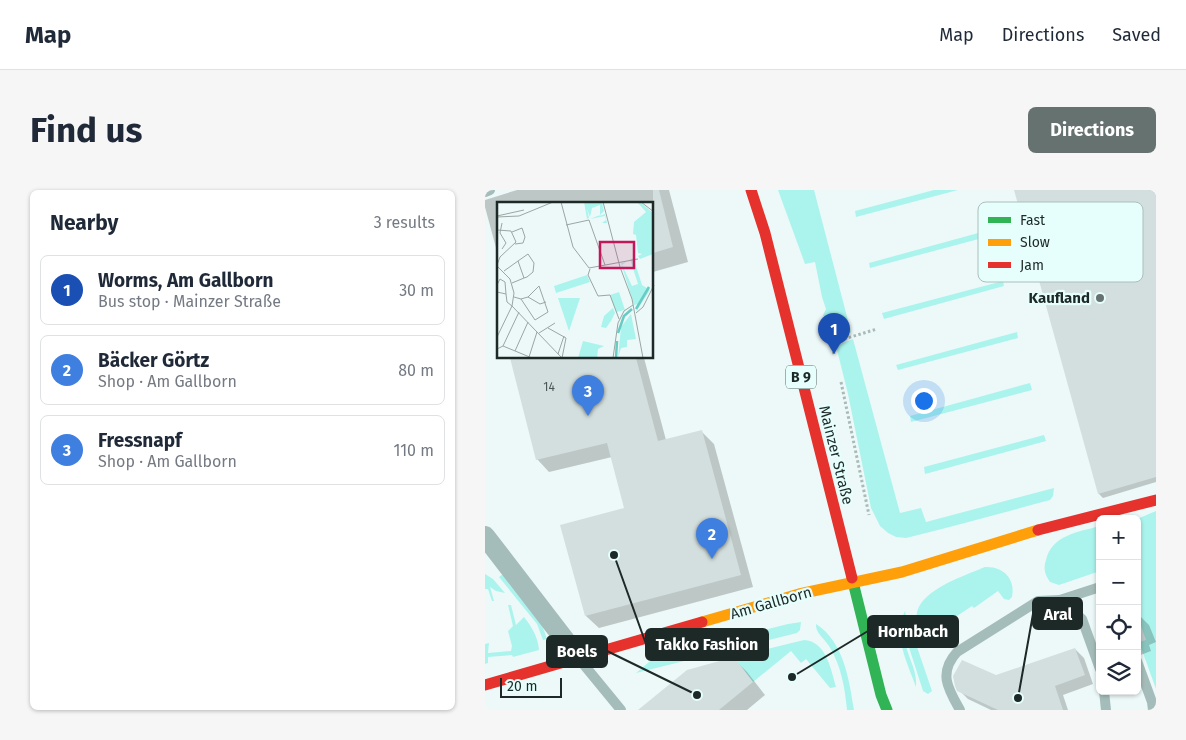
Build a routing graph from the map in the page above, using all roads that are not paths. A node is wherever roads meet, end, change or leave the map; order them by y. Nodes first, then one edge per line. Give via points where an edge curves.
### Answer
1 (490, 190) edge
2 (751, 190) edge
3 (485, 192) edge
4 (1156, 500) edge
5 (488, 546) edge
6 (853, 582) junction
7 (1096, 588) edge
8 (1060, 600) junction
9 (578, 657) junction
10 (1096, 658) edge
11 (1141, 673) edge
12 (485, 685) edge
13 (1104, 695) edge
14 (621, 710) edge
15 (887, 710) edge
16 (960, 710) edge
17 (1106, 710) edge
18 (1153, 710) edge

1 - 3 lane
2 - 6 street, Mainzer Straße / B 9
4 - 6 street via 1030,532 902,572
5 - 9 street
6 - 9 street, Am Gallborn via 799,594
6 - 15 street, Mainzer Straße / B 9
7 - 8 lane
8 - 10 lane via 1082,619
8 - 16 lane via 1038,601 951,658 946,674 950,692
9 - 12 street, Am Gallborn
9 - 14 lane
11 - 18 lane
13 - 17 lane

